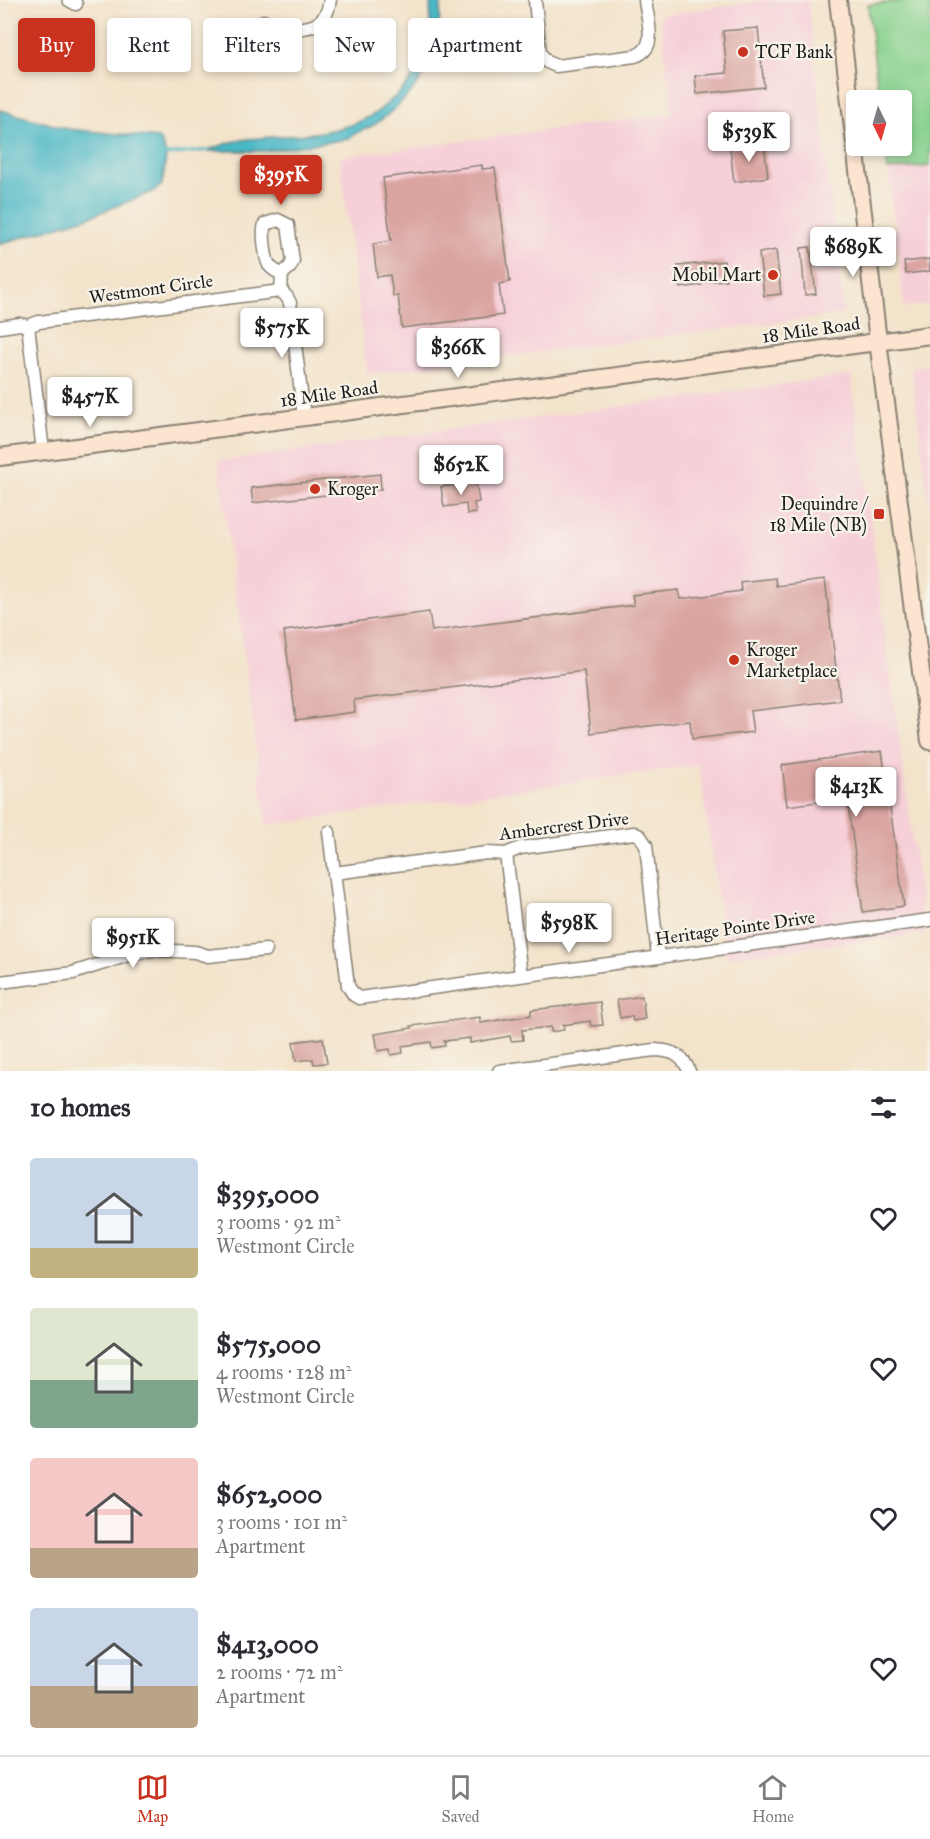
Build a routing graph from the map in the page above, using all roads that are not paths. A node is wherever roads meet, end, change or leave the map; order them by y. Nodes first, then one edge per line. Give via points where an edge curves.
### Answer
1 (330, 0) edge
2 (535, 0) edge
3 (645, 0) edge
4 (838, 0) edge
5 (302, 27) edge
6 (282, 274) dead end
7 (281, 291) junction
8 (28, 326) junction
9 (0, 327) edge
10 (930, 334) edge
11 (878, 341) junction
12 (304, 417) junction
13 (43, 452) junction
14 (0, 457) edge
15 (930, 741) edge
16 (328, 832) dead end
17 (506, 854) junction
18 (334, 873) junction
19 (930, 920) edge
20 (266, 950) dead end
21 (658, 957) junction
22 (521, 975) junction
23 (0, 982) edge
24 (499, 1071) edge
25 (689, 1071) edge

1 - 5 street via 326,18
2 - 3 street via 540,53 556,66 640,54 650,41
4 - 11 main road
6 - 7 street
7 - 8 street, Westmont Circle
7 - 12 street via 290,303
8 - 9 street, Westmont Circle
8 - 13 street
10 - 11 main road, 18 Mile Road
11 - 12 main road, 18 Mile Road
11 - 15 main road
12 - 13 main road, 18 Mile Road
13 - 14 main road, 18 Mile Road
16 - 18 street, Heritage Pointe Drive
17 - 18 street, Ambercrest Drive via 486,853
17 - 21 street, Ambercrest Drive via 520,848 628,833 640,836 646,844
17 - 22 street
18 - 22 street, Heritage Pointe Drive via 348,986 354,995 366,998
19 - 21 street, Heritage Pointe Drive
20 - 23 street via 208,956 195,951 153,950 73,973
21 - 22 street, Heritage Pointe Drive
24 - 25 street via 654,1050 680,1056

